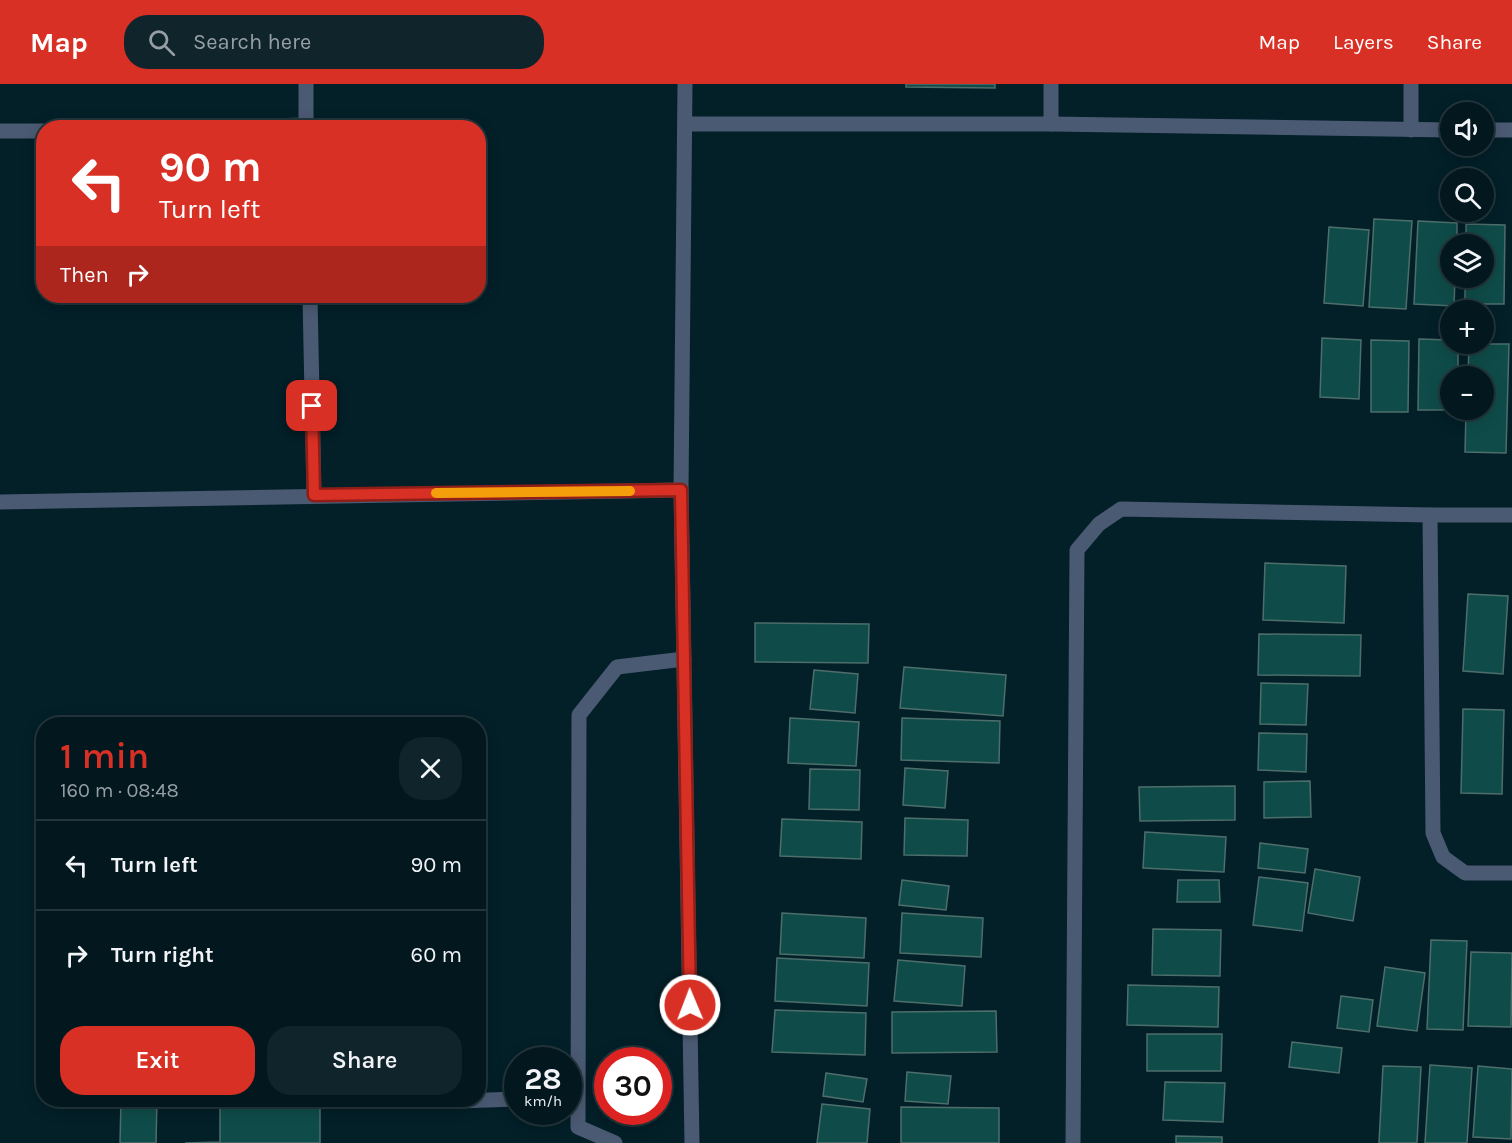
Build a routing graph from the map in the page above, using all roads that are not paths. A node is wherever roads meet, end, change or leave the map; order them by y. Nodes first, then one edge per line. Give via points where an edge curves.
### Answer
1 (306, 84) edge
2 (685, 84) edge
3 (1051, 84) edge
4 (1411, 84) edge
5 (306, 120) edge
6 (685, 124) junction
7 (1051, 124) junction
8 (1411, 130) junction
9 (1440, 130) edge
10 (1494, 130) edge
11 (1512, 130) edge
12 (0, 131) edge
13 (36, 131) edge
14 (310, 303) edge
15 (681, 490) junction
16 (314, 495) junction
17 (0, 502) edge
18 (1430, 515) junction
19 (1512, 515) edge
20 (684, 659) junction
21 (1512, 873) edge
22 (574, 1047) edge
23 (504, 1099) edge
24 (486, 1100) edge
25 (578, 1125) edge
26 (615, 1143) edge
27 (692, 1143) edge
28 (1073, 1143) edge

1 - 5 street
2 - 6 street
3 - 7 street
4 - 8 street
6 - 7 street
6 - 15 street
7 - 8 street
8 - 9 street
10 - 11 street
12 - 13 street
14 - 16 street
15 - 16 street
15 - 20 street
16 - 17 street
18 - 19 street
18 - 21 street via 1432,833 1443,857 1466,873
18 - 28 street via 1121,509 1099,524 1077,550
20 - 22 street via 617,667 579,715
20 - 27 street
23 - 24 street
25 - 26 street

